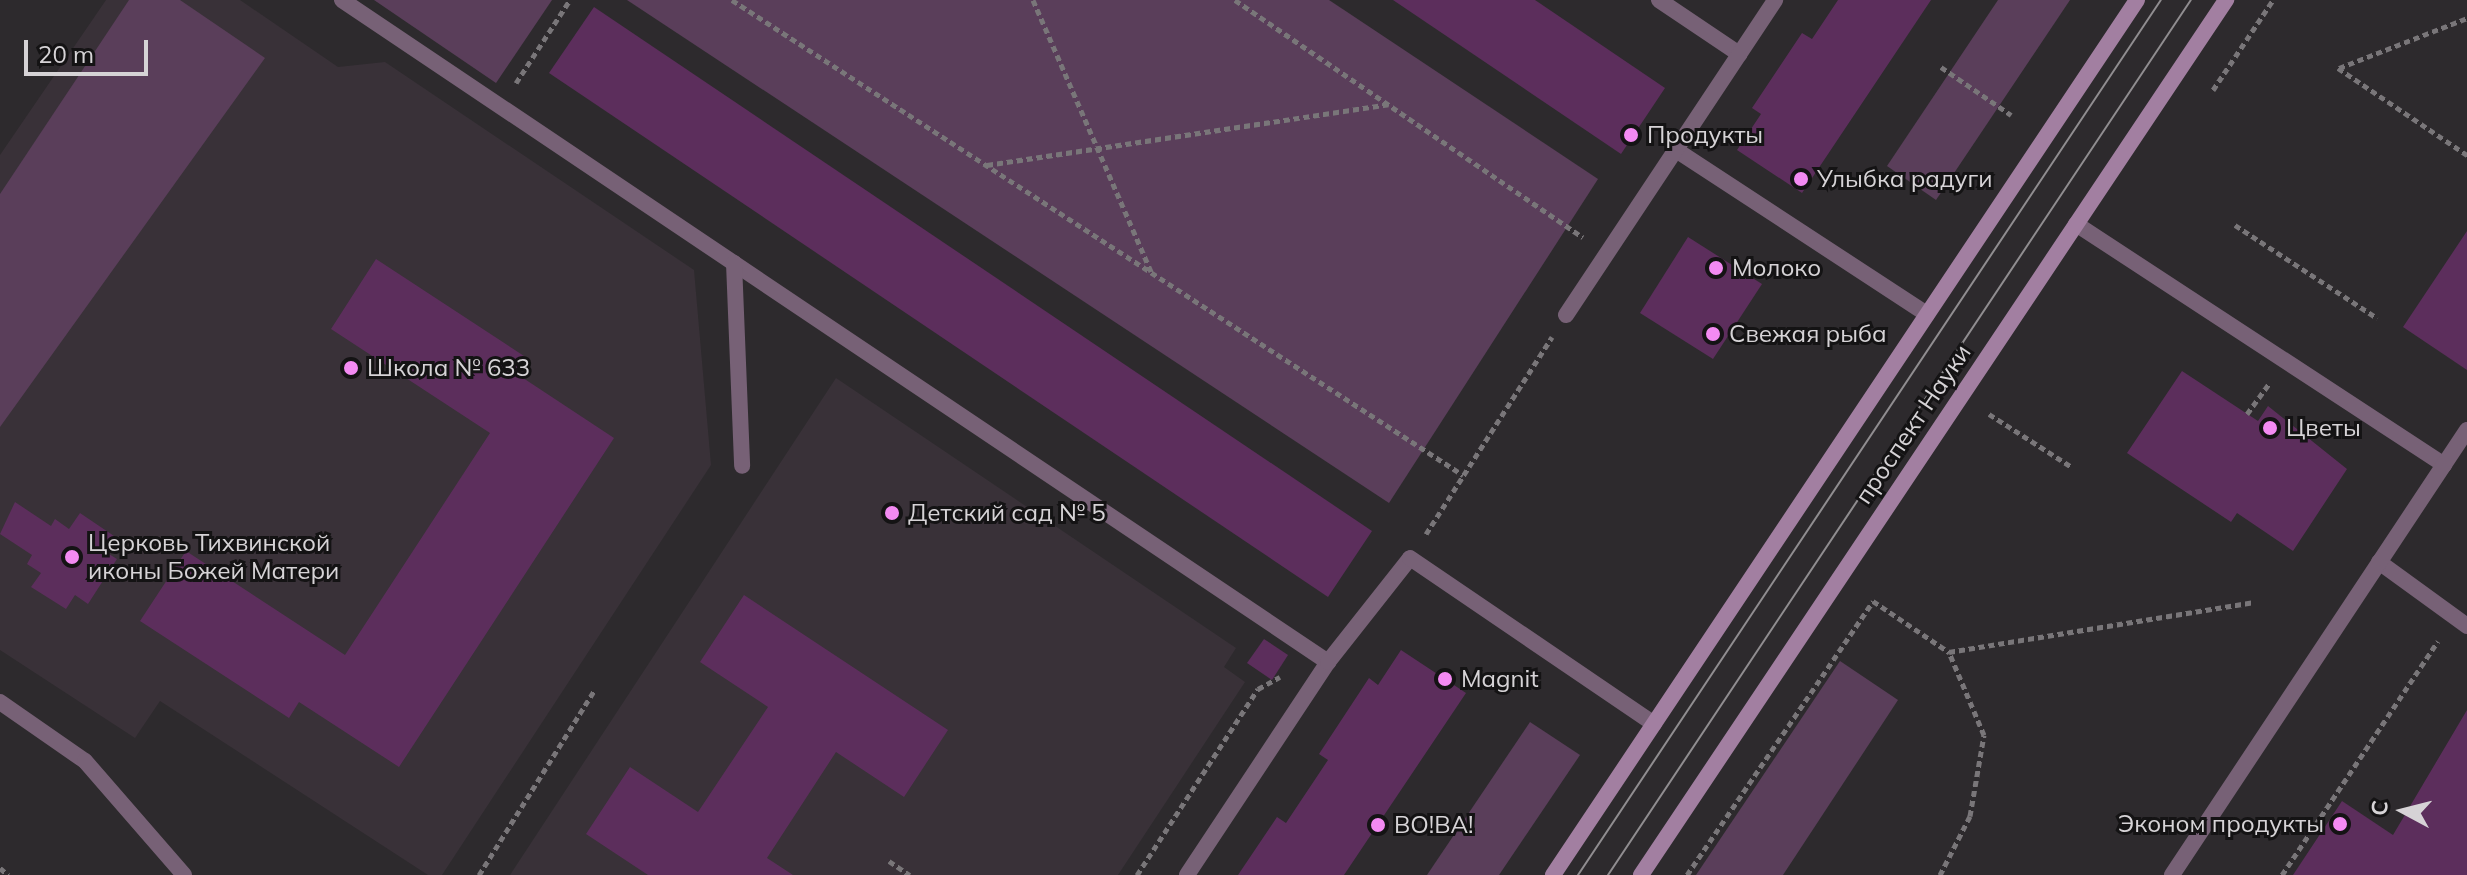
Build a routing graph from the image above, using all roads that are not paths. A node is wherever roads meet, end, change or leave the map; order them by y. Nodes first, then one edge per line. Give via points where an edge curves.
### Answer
1 (342, 0) edge
2 (1659, 0) edge
3 (1775, 0) edge
4 (2137, 0) edge
5 (2226, 0) edge
6 (1739, 54) junction
7 (1676, 150) junction
8 (2076, 224) junction
9 (734, 263) junction
10 (1927, 314) junction
11 (1566, 315) road end
12 (2467, 430) edge
13 (2444, 465) junction
14 (742, 466) dead end
15 (2379, 562) junction
16 (2461, 622) edge
17 (1324, 660) junction
18 (0, 702) edge
19 (1654, 724) junction
20 (184, 875) edge
21 (1187, 875) edge
22 (1553, 875) edge
23 (1641, 875) edge
24 (2172, 875) edge

1 - 9 lane
2 - 6 lane
3 - 6 lane
4 - 10 main road, проспект Науки
5 - 8 main road, проспект Науки
6 - 7 lane
7 - 10 lane
7 - 11 lane
8 - 13 lane
8 - 23 main road, проспект Науки
9 - 14 lane
9 - 17 lane
10 - 19 main road, проспект Науки
12 - 13 lane
13 - 15 lane
15 - 16 lane
15 - 24 lane
17 - 19 lane via 1410,558
17 - 21 lane
18 - 20 lane via 85,761
19 - 22 main road, проспект Науки

